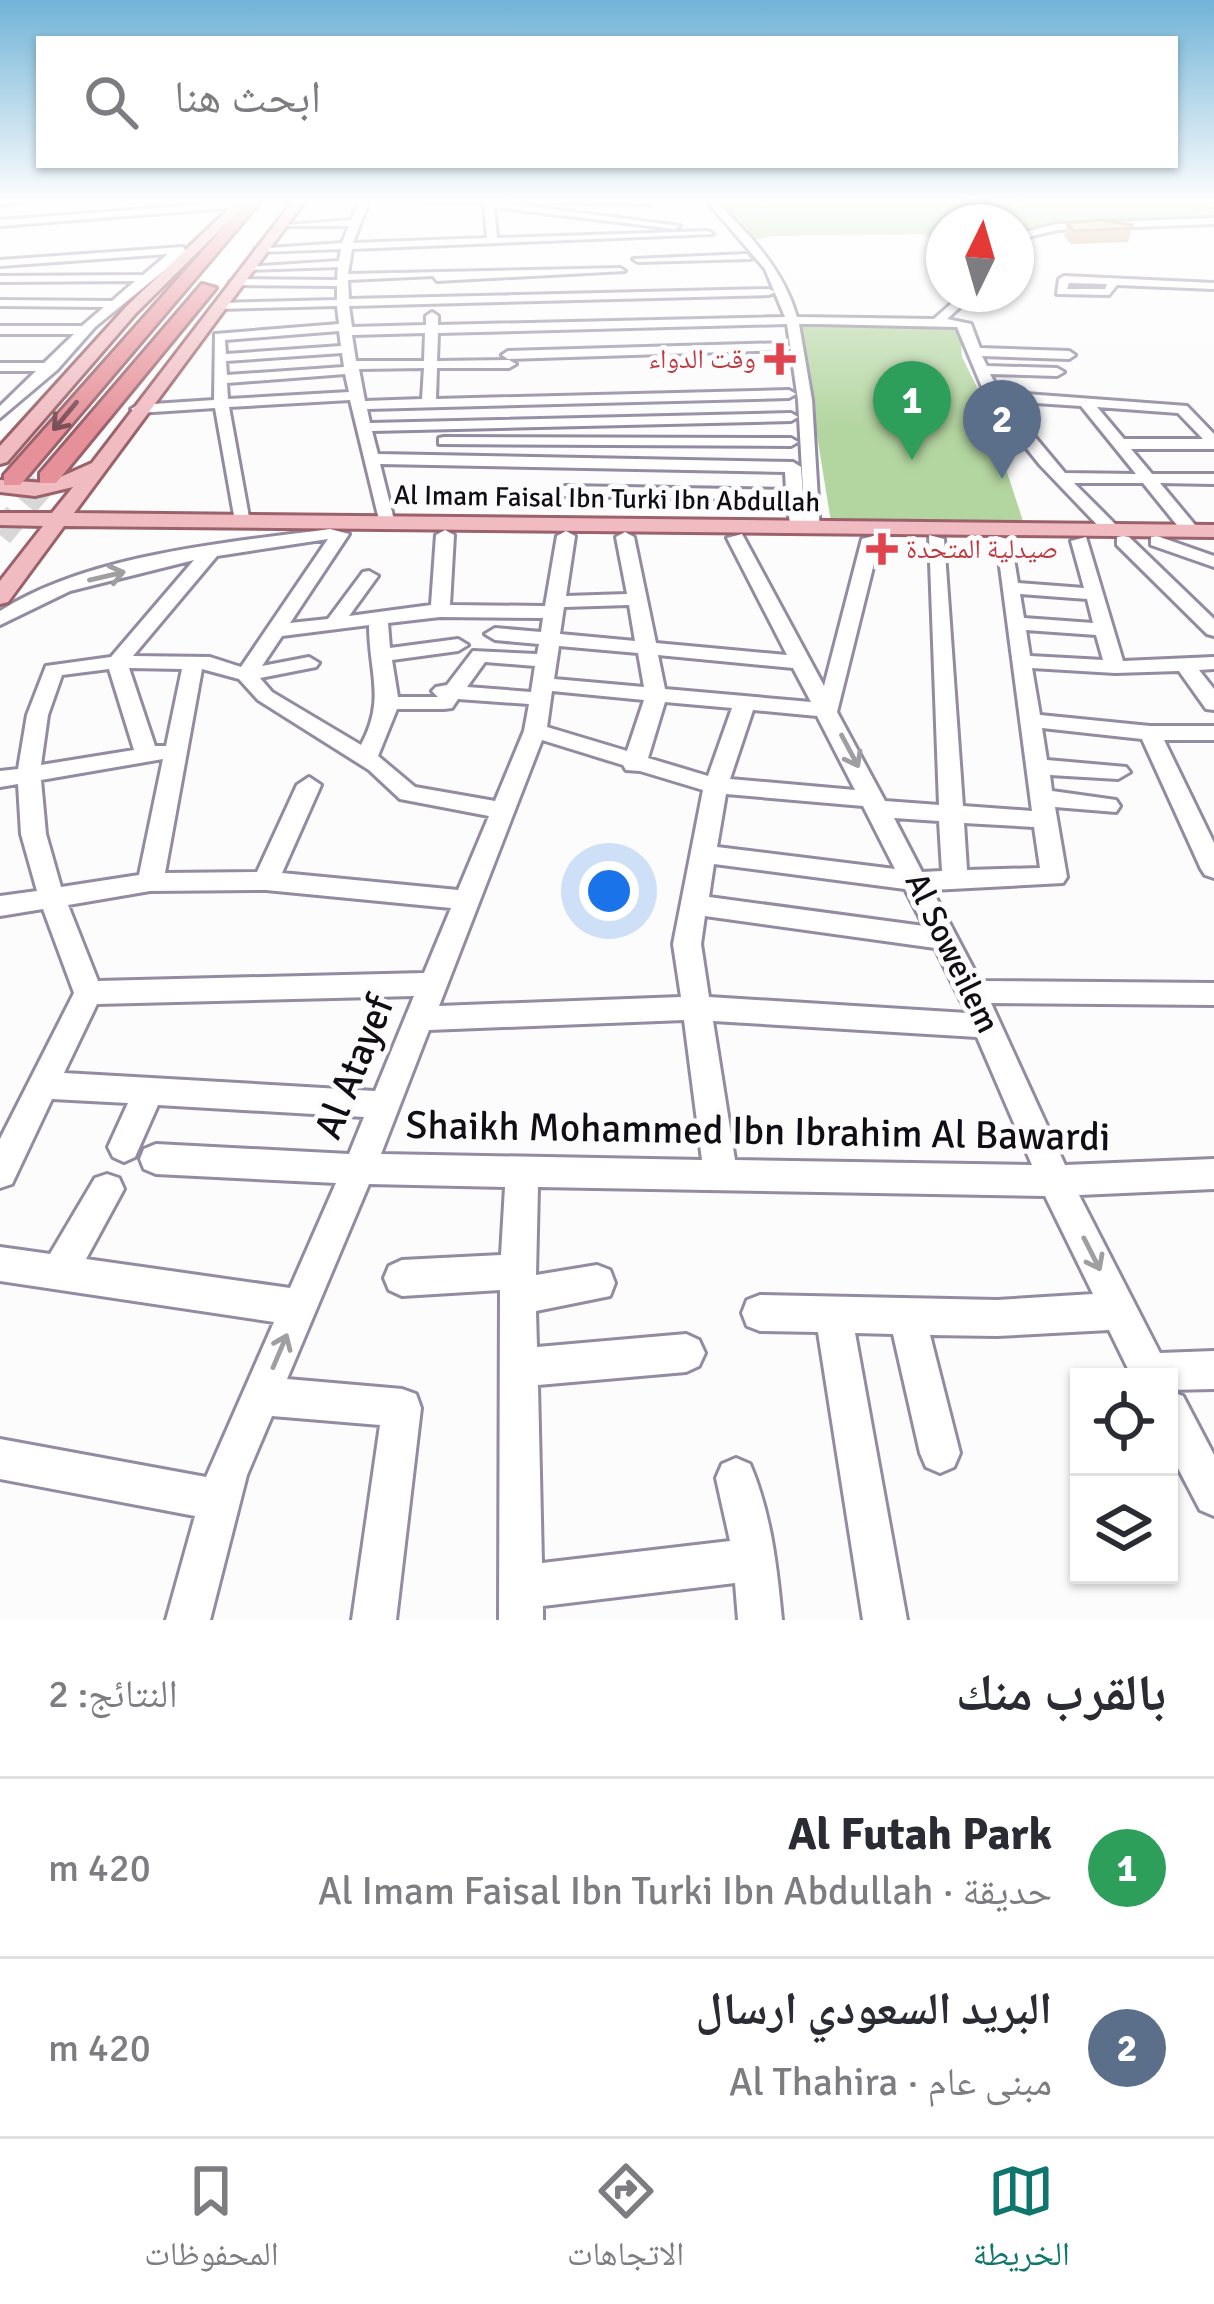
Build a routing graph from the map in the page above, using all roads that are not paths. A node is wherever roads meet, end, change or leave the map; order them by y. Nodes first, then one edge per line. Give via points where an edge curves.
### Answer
1 (45, 277) edge
2 (162, 277) edge
3 (178, 277) edge
4 (182, 277) edge
5 (226, 277) edge
6 (232, 277) edge
7 (234, 277) edge
8 (345, 277) edge
9 (437, 277) edge
10 (620, 277) edge
11 (759, 277) edge
12 (769, 277) edge
13 (146, 278) joint
14 (0, 279) edge
15 (40, 280) junction
16 (1113, 282) dead end
17 (1214, 286) edge
18 (769, 292) junction
19 (702, 293) junction
20 (624, 295) junction
21 (502, 298) junction
22 (435, 300) junction
23 (343, 302) junction
24 (114, 304) junction
25 (3, 305) edge
26 (219, 306) junction
27 (948, 312) edge
28 (969, 312) edge
29 (789, 316) junction
30 (939, 320) junction
31 (708, 322) junction
32 (620, 324) junction
33 (117, 326) junction
34 (506, 327) junction
35 (967, 327) junction
36 (346, 329) junction
37 (431, 329) junction
38 (0, 330) edge
39 (85, 330) junction
40 (785, 346) junction
41 (714, 347) junction
42 (616, 351) junction
43 (972, 352) junction
44 (1046, 354) junction
45 (1069, 356) dead end
46 (220, 358) junction
47 (509, 360) junction
48 (351, 361) junction
49 (718, 363) dead end
50 (428, 364) junction
51 (0, 367) edge
52 (47, 367) junction
53 (84, 367) junction
54 (979, 370) junction
55 (1057, 371) junction
56 (221, 379) junction
57 (157, 385) junction
58 (723, 387) junction
59 (789, 394) junction
60 (992, 396) junction
61 (360, 400) junction
62 (587, 400) junction
63 (513, 402) junction
64 (221, 404) junction
65 (429, 404) junction
66 (1083, 405) junction
67 (138, 409) junction
68 (0, 414) edge
69 (733, 418) junction
70 (581, 421) junction
71 (796, 429) junction
72 (576, 440) junction
73 (370, 443) junction
74 (1120, 444) junction
75 (1214, 444) edge
76 (109, 453) junction
77 (569, 463) junction
78 (3, 466) edge
79 (793, 467) junction
80 (49, 478) tunnel mouth
81 (1061, 478) junction
82 (1148, 478) junction
83 (1214, 479) edge
84 (565, 491) junction
85 (794, 495) junction
86 (241, 517) junction
87 (280, 523) junction
88 (388, 524) junction
89 (55, 526) junction
90 (3, 528) edge
91 (805, 528) junction
92 (562, 531) junction
93 (1190, 531) junction
94 (1214, 531) edge
95 (335, 534) junction
96 (445, 535) junction
97 (1118, 536) junction
98 (625, 537) junction
99 (736, 538) junction
100 (871, 539) junction
101 (934, 539) junction
102 (1002, 540) junction
103 (1080, 541) junction
104 (1157, 541) junction
105 (1214, 542) edge
106 (210, 553) junction
107 (1214, 562) edge
108 (369, 576) dead end
109 (0, 584) edge
110 (1010, 588) junction
111 (1094, 594) junction
112 (0, 597) edge
113 (639, 599) junction
114 (350, 603) junction
115 (440, 611) junction
116 (379, 618) junction
117 (0, 619) edge
118 (336, 621) junction
119 (1015, 623) junction
120 (1104, 629) junction
121 (1214, 630) edge
122 (276, 631) junction
123 (495, 634) dead end
124 (458, 646) dead end
125 (647, 647) junction
126 (548, 649) junction
127 (379, 656) junction
128 (1020, 661) junction
129 (116, 662) junction
130 (798, 662) junction
131 (1214, 662) edge
132 (193, 663) junction
133 (308, 663) dead end
134 (1186, 666) junction
135 (1115, 667) junction
136 (246, 675) junction
137 (454, 692) junction
138 (656, 696) junction
139 (387, 698) junction
140 (1214, 704) edge
141 (744, 705) junction
142 (829, 710) junction
143 (1028, 720) junction
144 (535, 731) junction
145 (1150, 733) junction
146 (1214, 733) edge
147 (175, 751) junction
148 (147, 755) junction
149 (366, 758) junction
150 (634, 765) junction
151 (1036, 767) junction
152 (1118, 772) dead end
153 (13, 777) edge
154 (309, 785) dead end
155 (716, 786) junction
156 (878, 804) junction
157 (1108, 806) dead end
158 (1043, 809) junction
159 (503, 810) junction
160 (951, 815) junction
161 (1204, 825) edge
162 (701, 854) junction
163 (1214, 869) edge
164 (955, 880) junction
165 (266, 881) junction
166 (916, 881) junction
167 (150, 882) junction
168 (52, 898) junction
169 (467, 900) junction
170 (693, 905) junction
171 (0, 906) edge
172 (945, 939) junction
173 (433, 983) junction
174 (972, 992) junction
175 (88, 993) junction
176 (1214, 994) edge
177 (697, 1008) junction
178 (419, 1019) junction
179 (988, 1026) junction
180 (43, 1085) junction
181 (148, 1091) junction
182 (384, 1106) junction
183 (124, 1147) dead end
184 (156, 1159) dead end
185 (358, 1169) junction
186 (0, 1172) edge
187 (522, 1172) junction
188 (1214, 1174) edge
189 (722, 1175) junction
190 (1055, 1181) junction
191 (107, 1189) dead end
192 (0, 1264) edge
193 (59, 1273) junction
194 (402, 1278) dead end
195 (597, 1283) dead end
196 (518, 1284) junction
197 (299, 1307) junction
198 (1120, 1312) junction
199 (760, 1313) dead end
200 (834, 1315) junction
201 (908, 1316) junction
202 (686, 1353) dead end
203 (518, 1368) junction
204 (1147, 1368) edge
205 (1214, 1370) edge
206 (1178, 1373) edge
207 (261, 1396) junction
208 (1178, 1427) edge
209 (940, 1453) dead end
210 (0, 1459) edge
211 (736, 1478) dead end
212 (1214, 1496) edge
213 (220, 1500) junction
214 (755, 1559) junction
215 (520, 1603) edge
216 (188, 1620) edge
217 (374, 1620) edge
218 (760, 1620) edge
219 (885, 1620) edge

1 - 15 street
2 - 33 main road
3 - 33 main road
4 -> 78 highway
5 - 57 highway
6 - 80 highway
7 - 26 main road
8 - 23 street
9 - 22 street
10 - 20 street
11 - 18 street
12 - 29 street
13 - 15 street
13 - 24 street
14 - 15 street
15 - 25 street
16 - 17 street
18 - 19 street
18 - 29 street
19 - 20 street
19 - 31 street
20 - 21 street
20 - 32 street
21 - 22 street
21 - 34 street
22 - 23 street
22 - 37 street
23 - 26 street
23 - 36 street
24 - 25 street
24 - 39 street
26 - 57 main road
27 - 30 street
28 - 35 street
29 - 30 street
29 - 31 street
29 - 40 street
29 - 71 street
30 - 35 street
31 - 32 street
31 - 41 street
32 - 34 street
32 - 42 street
33 - 53 main road
34 - 37 street
34 - 47 street
35 - 43 street
36 - 37 street
36 - 46 street via 219,337
36 - 48 street
37 - 50 street
38 - 39 street
39 - 52 street
40 - 41 street
40 - 59 street
41 - 42 street
41 - 49 street
42 - 47 street
43 - 44 street
43 - 54 street
44 - 45 street
44 - 55 street
46 - 48 street
46 - 56 street
47 - 50 street
47 - 63 street
48 - 50 street
48 - 56 street
48 - 61 street
50 - 65 street
51 - 52 street
52 - 53 street
52 - 68 street
53 - 78 main road
54 - 55 street
54 - 60 street
55 - 66 street
56 - 64 street
57 - 67 main road
58 - 59 street
58 - 62 street
58 - 69 street
59 - 71 street
60 - 66 street
60 - 81 street
61 - 64 street
61 - 65 street
61 - 73 street
62 - 63 street
62 - 70 street, Al Atayef
63 - 65 street
64 - 67 street
64 - 86 street
66 - 74 street
66 - 75 street via 1182,410
67 - 76 main road
69 - 70 street
69 - 71 street
70 - 72 street, Al Atayef
70 - 73 street
71 - 72 street
71 - 79 street
71 - 91 street
72 - 73 street
72 - 77 street, Al Atayef
73 - 77 street
73 - 88 street
74 - 75 street
74 - 82 street
76 - 78 main road via 69,483 24,490
76 - 86 main road via 89,486 102,504
76 - 89 main road
76 - 90 main road via 73,488
77 - 79 street
77 - 84 street, Al Atayef
79 - 85 street
81 - 82 street
81 - 97 street
82 - 83 street
82 - 93 street
84 - 85 street
84 - 92 street, Al Atayef
85 - 91 street
86 - 87 main road
87 - 88 main road, Al Imam Faisal Ibn Turki Ibn Abdullah
87 - 89 main road, Al Imam Faisal Ibn Turki Ibn Abdullah
88 - 92 main road, Al Imam Faisal Ibn Turki Ibn Abdullah
89 - 90 main road, Al Imam Faisal Ibn Turki Ibn Abdullah
89 - 95 main road, Al Imam Faisal Ibn Turki Ibn Abdullah
89 - 112 main road
90 - 109 main road
91 - 92 main road, Al Imam Faisal Ibn Turki Ibn Abdullah
91 - 97 main road, Al Imam Faisal Ibn Turki Ibn Abdullah
92 - 96 main road, Al Imam Faisal Ibn Turki Ibn Abdullah
92 - 98 main road, Al Imam Faisal Ibn Turki Ibn Abdullah
92 - 126 street, Al Atayef
93 - 94 main road, Al Imam Faisal Ibn Turki Ibn Abdullah
93 - 97 main road, Al Imam Faisal Ibn Turki Ibn Abdullah
95 - 96 main road, Al Imam Faisal Ibn Turki Ibn Abdullah
95 - 106 street
95 - 122 street
96 - 115 street
97 - 103 main road, Al Imam Faisal Ibn Turki Ibn Abdullah
97 - 104 main road, Al Imam Faisal Ibn Turki Ibn Abdullah
97 - 121 street
98 - 99 main road, Al Imam Faisal Ibn Turki Ibn Abdullah
98 - 113 street
99 - 100 main road, Al Imam Faisal Ibn Turki Ibn Abdullah
99 - 130 street, Al Soweilem
100 - 101 main road, Al Imam Faisal Ibn Turki Ibn Abdullah
100 - 142 street
101 - 102 main road, Al Imam Faisal Ibn Turki Ibn Abdullah
101 - 160 street
102 - 103 main road, Al Imam Faisal Ibn Turki Ibn Abdullah
102 - 110 street
103 - 111 street
104 - 105 main road, Al Imam Faisal Ibn Turki Ibn Abdullah
104 - 107 street
117 -> 106 street via 50,589
106 - 129 street
108 - 114 street
110 - 111 street
110 - 119 street
111 - 120 street
113 - 125 street
113 - 126 street
114 - 115 street
114 - 118 street
115 - 116 street
115 - 126 street
116 - 118 street
116 - 127 street
118 - 122 street
119 - 120 street
119 - 128 street
120 - 135 street
122 - 136 street
123 - 126 street
124 - 127 street
125 - 126 street
125 - 130 street
125 - 138 street
126 - 137 street
126 - 137 street via 480,655
126 - 138 street
126 - 144 street, Al Atayef
127 - 139 street
128 - 135 street
128 - 143 street
129 - 132 street
129 - 148 street
129 - 153 street via 52,670
130 - 142 street, Al Soweilem
131 - 134 street
132 - 136 street
132 - 147 street
133 - 136 street
134 - 135 street
134 - 140 street
136 - 149 street via 265,696
137 - 139 street via 444,703
138 - 141 street
138 - 150 street
139 - 149 street
141 - 142 street
141 - 155 street
142 -> 156 street, Al Soweilem
143 - 145 street
143 - 151 street
144 - 150 street
144 - 159 street, Al Atayef
145 - 146 street
145 - 161 street
147 - 148 street
147 - 167 street
148 - 153 street
149 - 159 street via 408,794
150 - 155 street
151 - 152 street
151 - 158 street
153 - 168 street
154 - 165 street
155 - 156 street
155 - 162 street
156 - 160 street
156 - 166 street, Al Soweilem
157 - 158 street
158 - 160 street
158 - 164 street via 1054,877
159 - 169 street, Al Atayef
160 - 164 street
161 - 163 street
162 - 166 street
162 - 170 street
164 - 166 street
165 - 167 street
165 - 169 street
166 - 172 street, Al Soweilem
167 - 168 street
168 - 171 street
168 - 175 street
169 - 173 street, Al Atayef
170 - 172 street
170 - 177 street via 687,944
172 - 174 street, Al Soweilem
173 - 175 street
173 - 178 street, Al Atayef
174 - 176 street
174 - 179 street, Al Soweilem
175 - 180 street
177 - 178 street
177 - 179 street
177 - 189 street
178 - 182 street, Al Atayef
179 - 190 street, Al Soweilem
180 - 181 street
180 - 186 street
181 - 182 street
181 - 183 street
182 - 185 street, Al Atayef
184 - 185 street, Shaikh Mohammed Ibn Ibrahim Al Bawardi
185 - 187 street, Shaikh Mohammed Ibn Ibrahim Al Bawardi
185 - 197 street, Al Atayef
187 - 189 street, Shaikh Mohammed Ibn Ibrahim Al Bawardi
187 - 196 street
188 - 190 street, Shaikh Mohammed Ibn Ibrahim Al Bawardi
189 - 190 street, Shaikh Mohammed Ibn Ibrahim Al Bawardi
190 -> 198 street, Al Soweilem
191 - 193 street
192 - 193 street
193 - 197 street
194 - 196 street
195 - 196 street
196 - 203 street
207 -> 197 street, Al Atayef
198 - 201 street
198 - 204 street, Al Soweilem
199 - 200 street
200 - 201 street
200 - 219 street
201 - 209 street
202 - 203 street
203 - 215 street
205 - 206 street
207 - 213 street, Al Atayef
207 - 217 street via 402,1408
208 - 212 street
210 - 213 street
211 - 214 street
213 - 216 street, Al Atayef
214 - 215 street
214 - 218 street

